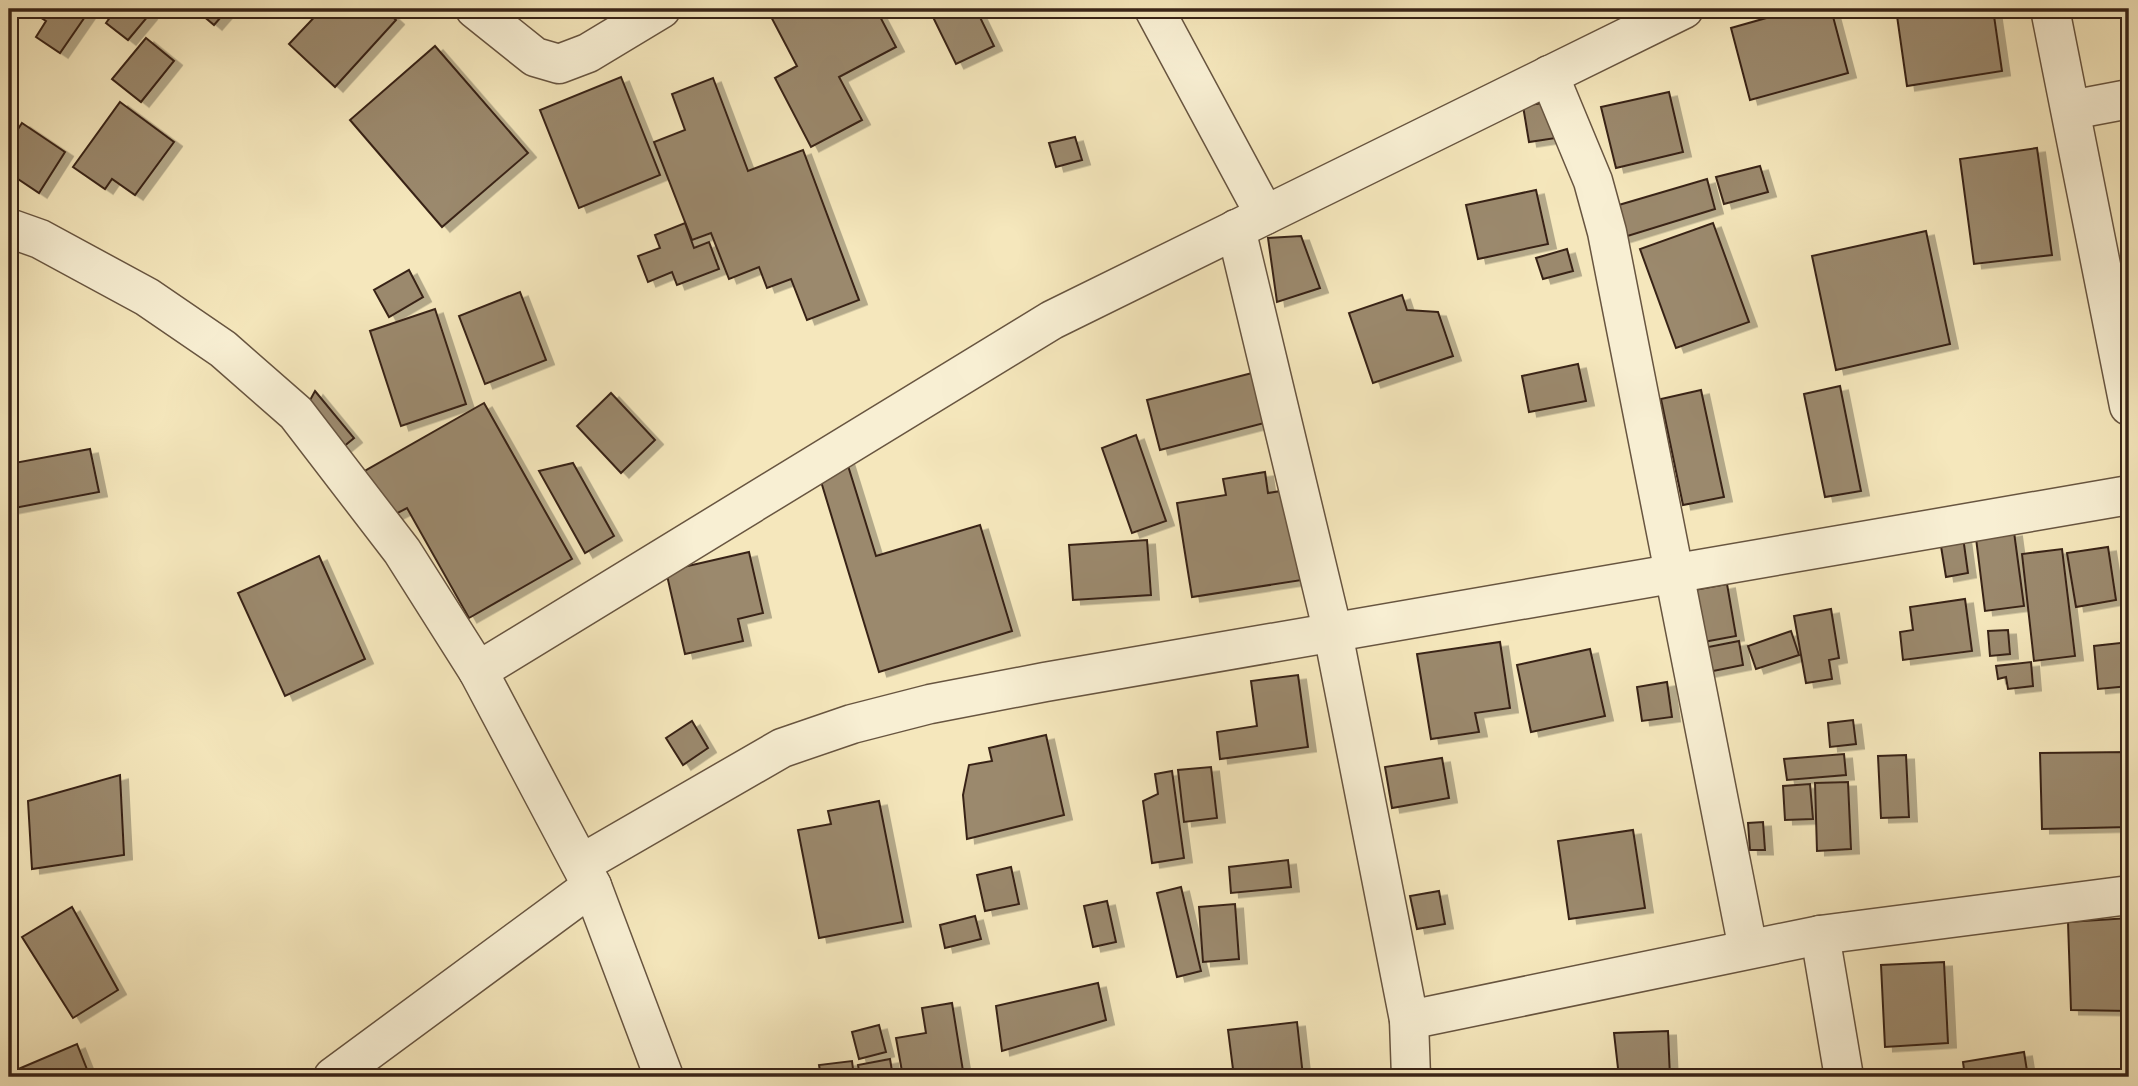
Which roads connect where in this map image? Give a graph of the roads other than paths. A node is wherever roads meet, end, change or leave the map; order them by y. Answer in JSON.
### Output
{"nodes":[{"id":1,"x":475,"y":9,"type":"edge"},
{"id":2,"x":661,"y":9,"type":"edge"},
{"id":3,"x":1154,"y":9,"type":"edge"},
{"id":4,"x":1684,"y":9,"type":"edge"},
{"id":5,"x":2050,"y":9,"type":"edge"},
{"id":6,"x":1549,"y":75,"type":"junction"},
{"id":7,"x":2129,"y":99,"type":"edge"},
{"id":8,"x":2071,"y":110,"type":"junction"},
{"id":9,"x":1251,"y":222,"type":"junction"},
{"id":10,"x":9,"y":228,"type":"edge"},
{"id":11,"x":2129,"y":407,"type":"edge"},
{"id":12,"x":2129,"y":495,"type":"edge"},
{"id":13,"x":1674,"y":574,"type":"junction"},
{"id":14,"x":1333,"y":633,"type":"junction"},
{"id":15,"x":478,"y":671,"type":"junction"},
{"id":16,"x":587,"y":875,"type":"junction"},
{"id":17,"x":2129,"y":895,"type":"edge"},
{"id":18,"x":1820,"y":935,"type":"junction"},
{"id":19,"x":1748,"y":948,"type":"junction"},
{"id":20,"x":1409,"y":1020,"type":"junction"},
{"id":21,"x":333,"y":1077,"type":"edge"},
{"id":22,"x":664,"y":1077,"type":"edge"},
{"id":23,"x":1411,"y":1077,"type":"edge"},
{"id":24,"x":1844,"y":1077,"type":"edge"}],
"edges":[{"from":1,"to":2,"type":"street"},
{"from":3,"to":9,"type":"street"},
{"from":4,"to":6,"type":"street"},
{"from":5,"to":8,"type":"street"},
{"from":6,"to":9,"type":"street"},
{"from":6,"to":13,"type":"street"},
{"from":7,"to":8,"type":"street"},
{"from":8,"to":11,"type":"street"},
{"from":9,"to":14,"type":"street"},
{"from":9,"to":15,"type":"street"},
{"from":10,"to":15,"type":"street"},
{"from":12,"to":13,"type":"street"},
{"from":13,"to":14,"type":"street"},
{"from":13,"to":19,"type":"street"},
{"from":14,"to":16,"type":"street"},
{"from":14,"to":20,"type":"street"},
{"from":15,"to":16,"type":"street"},
{"from":16,"to":21,"type":"street"},
{"from":16,"to":22,"type":"street"},
{"from":17,"to":18,"type":"street"},
{"from":18,"to":19,"type":"street"},
{"from":18,"to":24,"type":"street"},
{"from":19,"to":20,"type":"street"},
{"from":20,"to":23,"type":"street"}]}
